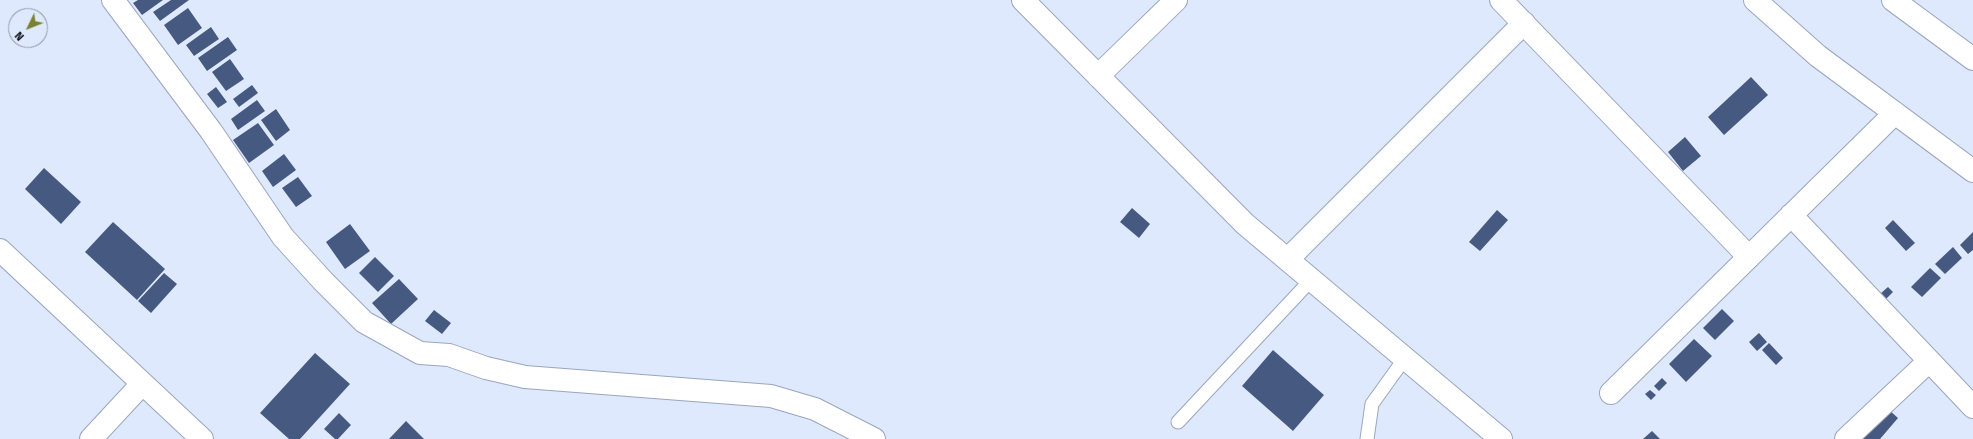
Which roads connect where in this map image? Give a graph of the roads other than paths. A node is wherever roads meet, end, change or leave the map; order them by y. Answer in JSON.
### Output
{"nodes":[{"id":1,"x":113,"y":0,"type":"edge"},
{"id":2,"x":1023,"y":0,"type":"edge"},
{"id":3,"x":1176,"y":0,"type":"edge"},
{"id":4,"x":1501,"y":0,"type":"edge"},
{"id":5,"x":1755,"y":0,"type":"edge"},
{"id":6,"x":1893,"y":0,"type":"edge"},
{"id":7,"x":1524,"y":23,"type":"junction"},
{"id":8,"x":1973,"y":59,"type":"edge"},
{"id":9,"x":1098,"y":76,"type":"junction"},
{"id":10,"x":1895,"y":113,"type":"junction"},
{"id":11,"x":1973,"y":171,"type":"edge"},
{"id":12,"x":1791,"y":215,"type":"junction"},
{"id":13,"x":0,"y":250,"type":"edge"},
{"id":14,"x":1749,"y":257,"type":"junction"},
{"id":15,"x":1288,"y":259,"type":"junction"},
{"id":16,"x":1311,"y":280,"type":"junction"},
{"id":17,"x":1405,"y":358,"type":"junction"},
{"id":18,"x":1929,"y":360,"type":"junction"},
{"id":19,"x":142,"y":384,"type":"junction"},
{"id":20,"x":1610,"y":393,"type":"dead end"},
{"id":21,"x":1973,"y":407,"type":"edge"},
{"id":22,"x":1178,"y":422,"type":"dead end"},
{"id":23,"x":91,"y":439,"type":"edge"},
{"id":24,"x":202,"y":439,"type":"edge"},
{"id":25,"x":874,"y":439,"type":"edge"},
{"id":26,"x":1367,"y":439,"type":"edge"},
{"id":27,"x":1501,"y":439,"type":"edge"},
{"id":28,"x":1846,"y":439,"type":"edge"}],
"edges":[{"from":1,"to":25,"type":"street"},
{"from":2,"to":9,"type":"street"},
{"from":3,"to":9,"type":"street"},
{"from":4,"to":7,"type":"street"},
{"from":5,"to":10,"type":"street"},
{"from":6,"to":8,"type":"street"},
{"from":7,"to":14,"type":"street"},
{"from":7,"to":15,"type":"street"},
{"from":9,"to":15,"type":"street"},
{"from":10,"to":11,"type":"street"},
{"from":10,"to":12,"type":"street"},
{"from":12,"to":14,"type":"street"},
{"from":12,"to":18,"type":"street"},
{"from":13,"to":19,"type":"street"},
{"from":14,"to":20,"type":"street"},
{"from":15,"to":16,"type":"street"},
{"from":16,"to":17,"type":"street"},
{"from":16,"to":22,"type":"lane"},
{"from":17,"to":26,"type":"lane"},
{"from":17,"to":27,"type":"street"},
{"from":18,"to":21,"type":"street"},
{"from":18,"to":28,"type":"street"},
{"from":19,"to":23,"type":"street"},
{"from":19,"to":24,"type":"street"}]}
